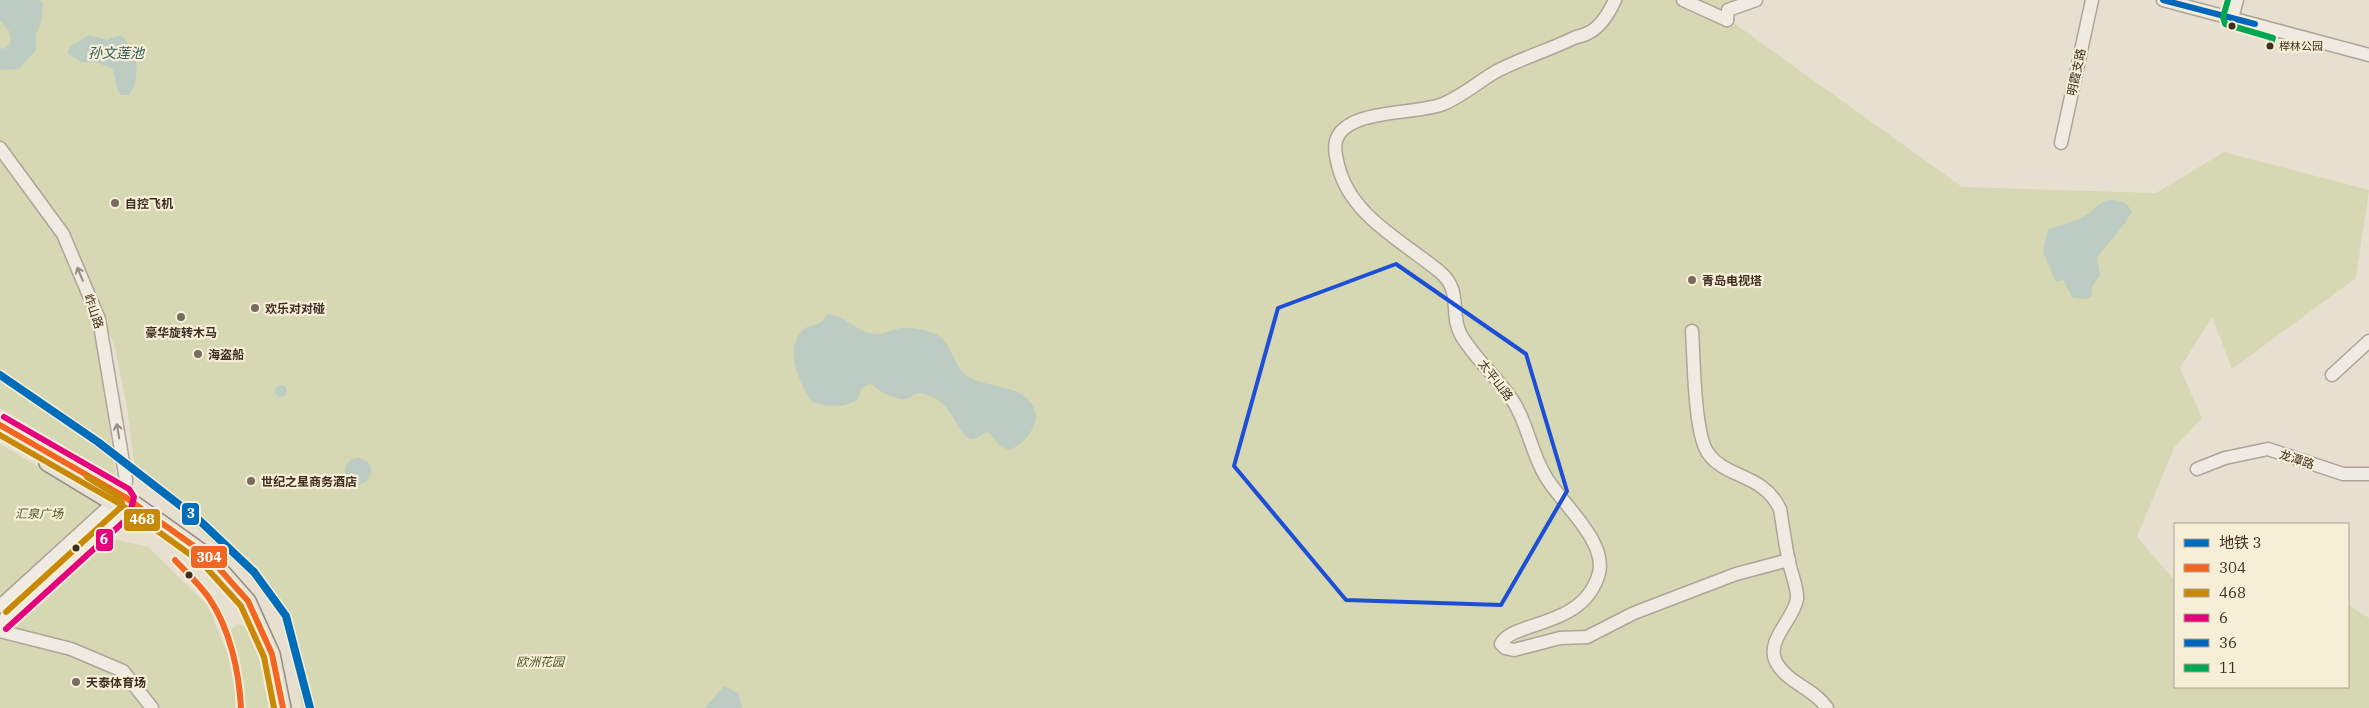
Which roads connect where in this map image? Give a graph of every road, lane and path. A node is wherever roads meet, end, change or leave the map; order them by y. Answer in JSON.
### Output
{"nodes":[{"id":1,"x":1615,"y":0,"type":"edge"},
{"id":2,"x":1683,"y":0,"type":"edge"},
{"id":3,"x":1756,"y":0,"type":"edge"},
{"id":4,"x":2092,"y":0,"type":"edge"},
{"id":5,"x":2163,"y":0,"type":"edge"},
{"id":6,"x":2237,"y":0,"type":"edge"},
{"id":7,"x":2232,"y":18,"type":"junction"},
{"id":8,"x":2369,"y":55,"type":"edge"},
{"id":9,"x":2061,"y":143,"type":"dead end"},
{"id":10,"x":0,"y":148,"type":"edge"},
{"id":11,"x":1692,"y":331,"type":"dead end"},
{"id":12,"x":2369,"y":341,"type":"edge"},
{"id":13,"x":2332,"y":375,"type":"dead end"},
{"id":14,"x":0,"y":425,"type":"edge"},
{"id":15,"x":0,"y":436,"type":"edge"},
{"id":16,"x":2197,"y":469,"type":"dead end"},
{"id":17,"x":2369,"y":474,"type":"edge"},
{"id":18,"x":121,"y":504,"type":"junction"},
{"id":19,"x":1789,"y":560,"type":"junction"},
{"id":20,"x":0,"y":606,"type":"edge"},
{"id":21,"x":0,"y":623,"type":"edge"},
{"id":22,"x":0,"y":631,"type":"edge"},
{"id":23,"x":152,"y":708,"type":"edge"},
{"id":24,"x":283,"y":708,"type":"edge"},
{"id":25,"x":1827,"y":708,"type":"edge"}],
"edges":[{"from":1,"to":19,"type":"street","name":"太平山路"},
{"from":2,"to":3,"type":"street"},
{"from":4,"to":9,"type":"street","name":"明霞支路"},
{"from":5,"to":7,"type":"street"},
{"from":6,"to":7,"type":"street"},
{"from":7,"to":8,"type":"street"},
{"from":18,"to":10,"type":"street","name":"岞山路","one_way":true},
{"from":11,"to":19,"type":"street"},
{"from":12,"to":13,"type":"street"},
{"from":14,"to":18,"type":"main road"},
{"from":15,"to":18,"type":"main road"},
{"from":16,"to":17,"type":"street","name":"龙潭路"},
{"from":18,"to":20,"type":"street"},
{"from":18,"to":21,"type":"street"},
{"from":18,"to":24,"type":"main road"},
{"from":19,"to":25,"type":"street"},
{"from":22,"to":23,"type":"street"}]}
